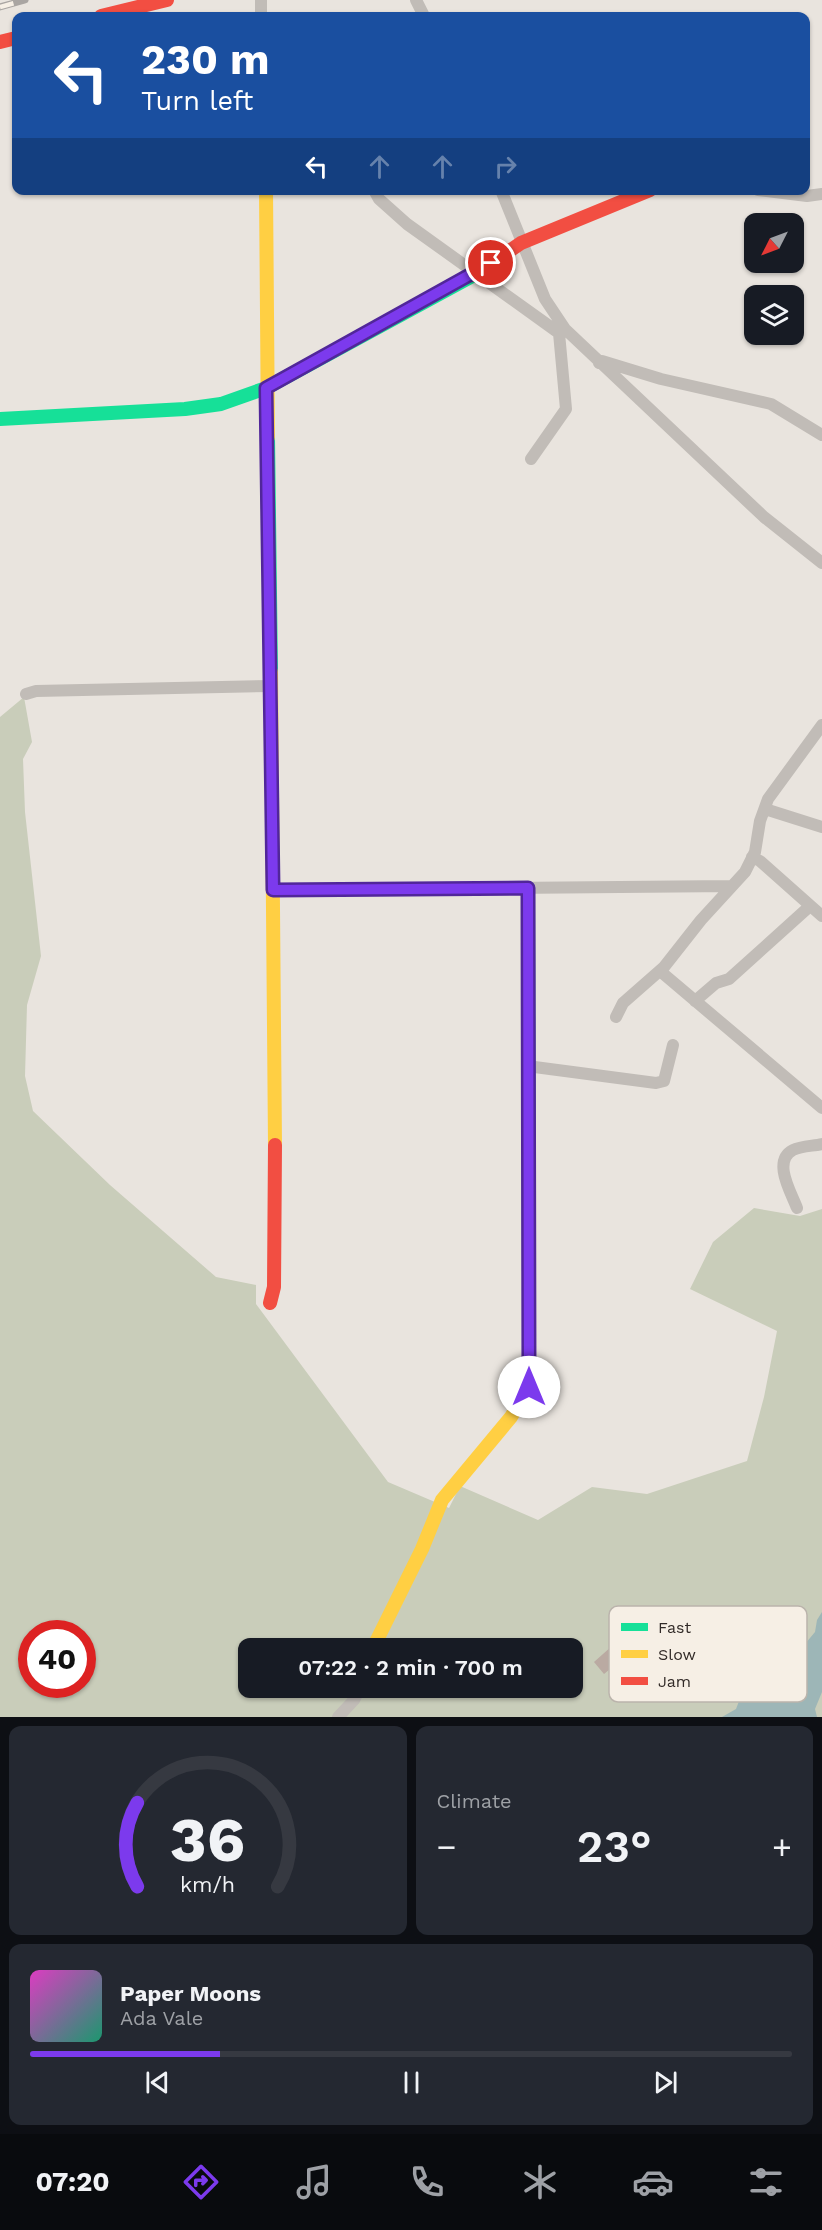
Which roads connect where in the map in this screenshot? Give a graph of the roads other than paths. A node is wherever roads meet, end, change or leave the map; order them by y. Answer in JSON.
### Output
{"nodes":[{"id":1,"x":167,"y":0,"type":"edge"},
{"id":2,"x":118,"y":12,"type":"edge"},
{"id":3,"x":822,"y":194,"type":"edge"},
{"id":4,"x":266,"y":195,"type":"edge"},
{"id":5,"x":377,"y":195,"type":"edge"},
{"id":6,"x":503,"y":195,"type":"edge"},
{"id":7,"x":638,"y":195,"type":"edge"},
{"id":8,"x":799,"y":195,"type":"edge"},
{"id":9,"x":521,"y":243,"type":"junction"},
{"id":10,"x":476,"y":274,"type":"junction"},
{"id":11,"x":562,"y":331,"type":"junction"},
{"id":12,"x":599,"y":363,"type":"junction"},
{"id":13,"x":266,"y":388,"type":"junction"},
{"id":14,"x":0,"y":419,"type":"edge"},
{"id":15,"x":822,"y":435,"type":"edge"},
{"id":16,"x":531,"y":459,"type":"dead end"},
{"id":17,"x":822,"y":563,"type":"edge"},
{"id":18,"x":271,"y":686,"type":"junction"},
{"id":19,"x":26,"y":694,"type":"dead end"},
{"id":20,"x":822,"y":725,"type":"edge"},
{"id":21,"x":765,"y":809,"type":"junction"},
{"id":22,"x":822,"y":827,"type":"edge"},
{"id":23,"x":752,"y":858,"type":"junction"},
{"id":24,"x":732,"y":885,"type":"junction"},
{"id":25,"x":519,"y":888,"type":"junction"},
{"id":26,"x":273,"y":890,"type":"junction"},
{"id":27,"x":810,"y":906,"type":"junction"},
{"id":28,"x":822,"y":916,"type":"edge"},
{"id":29,"x":660,"y":971,"type":"junction"},
{"id":30,"x":695,"y":1001,"type":"junction"},
{"id":31,"x":616,"y":1017,"type":"dead end"},
{"id":32,"x":673,"y":1045,"type":"dead end"},
{"id":33,"x":527,"y":1066,"type":"junction"},
{"id":34,"x":822,"y":1108,"type":"edge"},
{"id":35,"x":822,"y":1144,"type":"edge"},
{"id":36,"x":797,"y":1208,"type":"dead end"},
{"id":37,"x":270,"y":1303,"type":"dead end"},
{"id":38,"x":378,"y":1638,"type":"edge"},
{"id":39,"x":355,"y":1698,"type":"edge"},
{"id":40,"x":339,"y":1717,"type":"edge"}],
"edges":[{"from":1,"to":2,"type":"street"},
{"from":3,"to":8,"type":"street"},
{"from":4,"to":13,"type":"street"},
{"from":5,"to":10,"type":"street"},
{"from":6,"to":9,"type":"street"},
{"from":7,"to":9,"type":"street"},
{"from":9,"to":10,"type":"street"},
{"from":9,"to":11,"type":"street"},
{"from":10,"to":11,"type":"street"},
{"from":10,"to":13,"type":"street"},
{"from":11,"to":12,"type":"street"},
{"from":11,"to":16,"type":"street"},
{"from":12,"to":15,"type":"street"},
{"from":12,"to":17,"type":"street"},
{"from":13,"to":14,"type":"street"},
{"from":13,"to":18,"type":"street"},
{"from":18,"to":19,"type":"street"},
{"from":18,"to":26,"type":"street"},
{"from":20,"to":21,"type":"street"},
{"from":21,"to":22,"type":"street"},
{"from":21,"to":23,"type":"street"},
{"from":23,"to":24,"type":"street"},
{"from":23,"to":27,"type":"street"},
{"from":24,"to":25,"type":"street"},
{"from":24,"to":29,"type":"street"},
{"from":25,"to":26,"type":"street"},
{"from":25,"to":33,"type":"street"},
{"from":26,"to":37,"type":"street"},
{"from":27,"to":28,"type":"street"},
{"from":27,"to":30,"type":"street"},
{"from":29,"to":30,"type":"street"},
{"from":29,"to":31,"type":"street"},
{"from":30,"to":34,"type":"street"},
{"from":32,"to":33,"type":"street"},
{"from":33,"to":38,"type":"street"},
{"from":35,"to":36,"type":"street"},
{"from":39,"to":40,"type":"street"}]}
